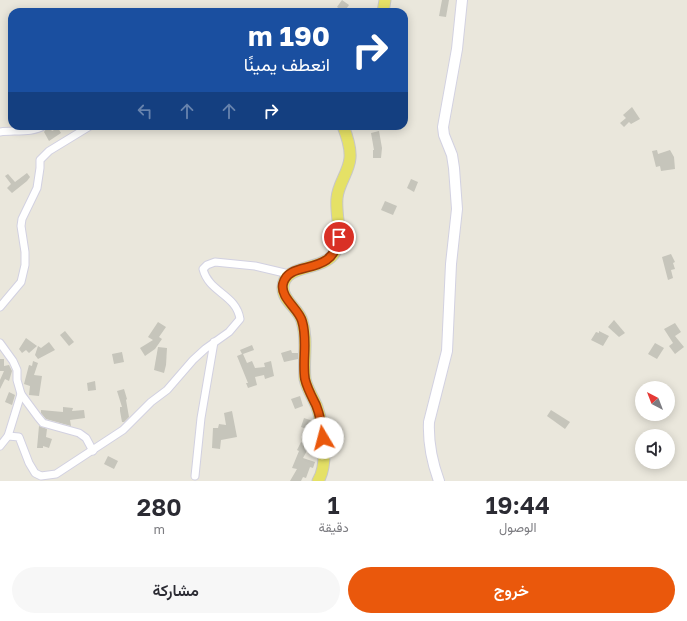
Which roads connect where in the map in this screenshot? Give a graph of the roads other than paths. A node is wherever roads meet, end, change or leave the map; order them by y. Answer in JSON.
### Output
{"nodes":[{"id":1,"x":462,"y":0,"type":"edge"},
{"id":2,"x":16,"y":130,"type":"edge"},
{"id":3,"x":16,"y":130,"type":"edge"},
{"id":4,"x":34,"y":130,"type":"edge"},
{"id":5,"x":83,"y":130,"type":"edge"},
{"id":6,"x":344,"y":130,"type":"edge"},
{"id":7,"x":0,"y":132,"type":"edge"},
{"id":8,"x":289,"y":274,"type":"junction"},
{"id":9,"x":0,"y":307,"type":"edge"},
{"id":10,"x":214,"y":342,"type":"junction"},
{"id":11,"x":0,"y":343,"type":"edge"},
{"id":12,"x":21,"y":394,"type":"junction"},
{"id":13,"x":8,"y":436,"type":"junction"},
{"id":14,"x":0,"y":446,"type":"edge"},
{"id":15,"x":93,"y":450,"type":"junction"},
{"id":16,"x":195,"y":476,"type":"dead end"},
{"id":17,"x":318,"y":481,"type":"edge"},
{"id":18,"x":439,"y":481,"type":"edge"}],
"edges":[{"from":1,"to":18,"type":"main road"},
{"from":2,"to":4,"type":"street"},
{"from":3,"to":7,"type":"street"},
{"from":5,"to":9,"type":"street"},
{"from":6,"to":8,"type":"main road"},
{"from":8,"to":10,"type":"street"},
{"from":8,"to":17,"type":"main road"},
{"from":10,"to":15,"type":"street"},
{"from":10,"to":16,"type":"street"},
{"from":11,"to":12,"type":"street"},
{"from":12,"to":13,"type":"street"},
{"from":12,"to":15,"type":"street"},
{"from":13,"to":14,"type":"street"},
{"from":13,"to":15,"type":"street"}]}
